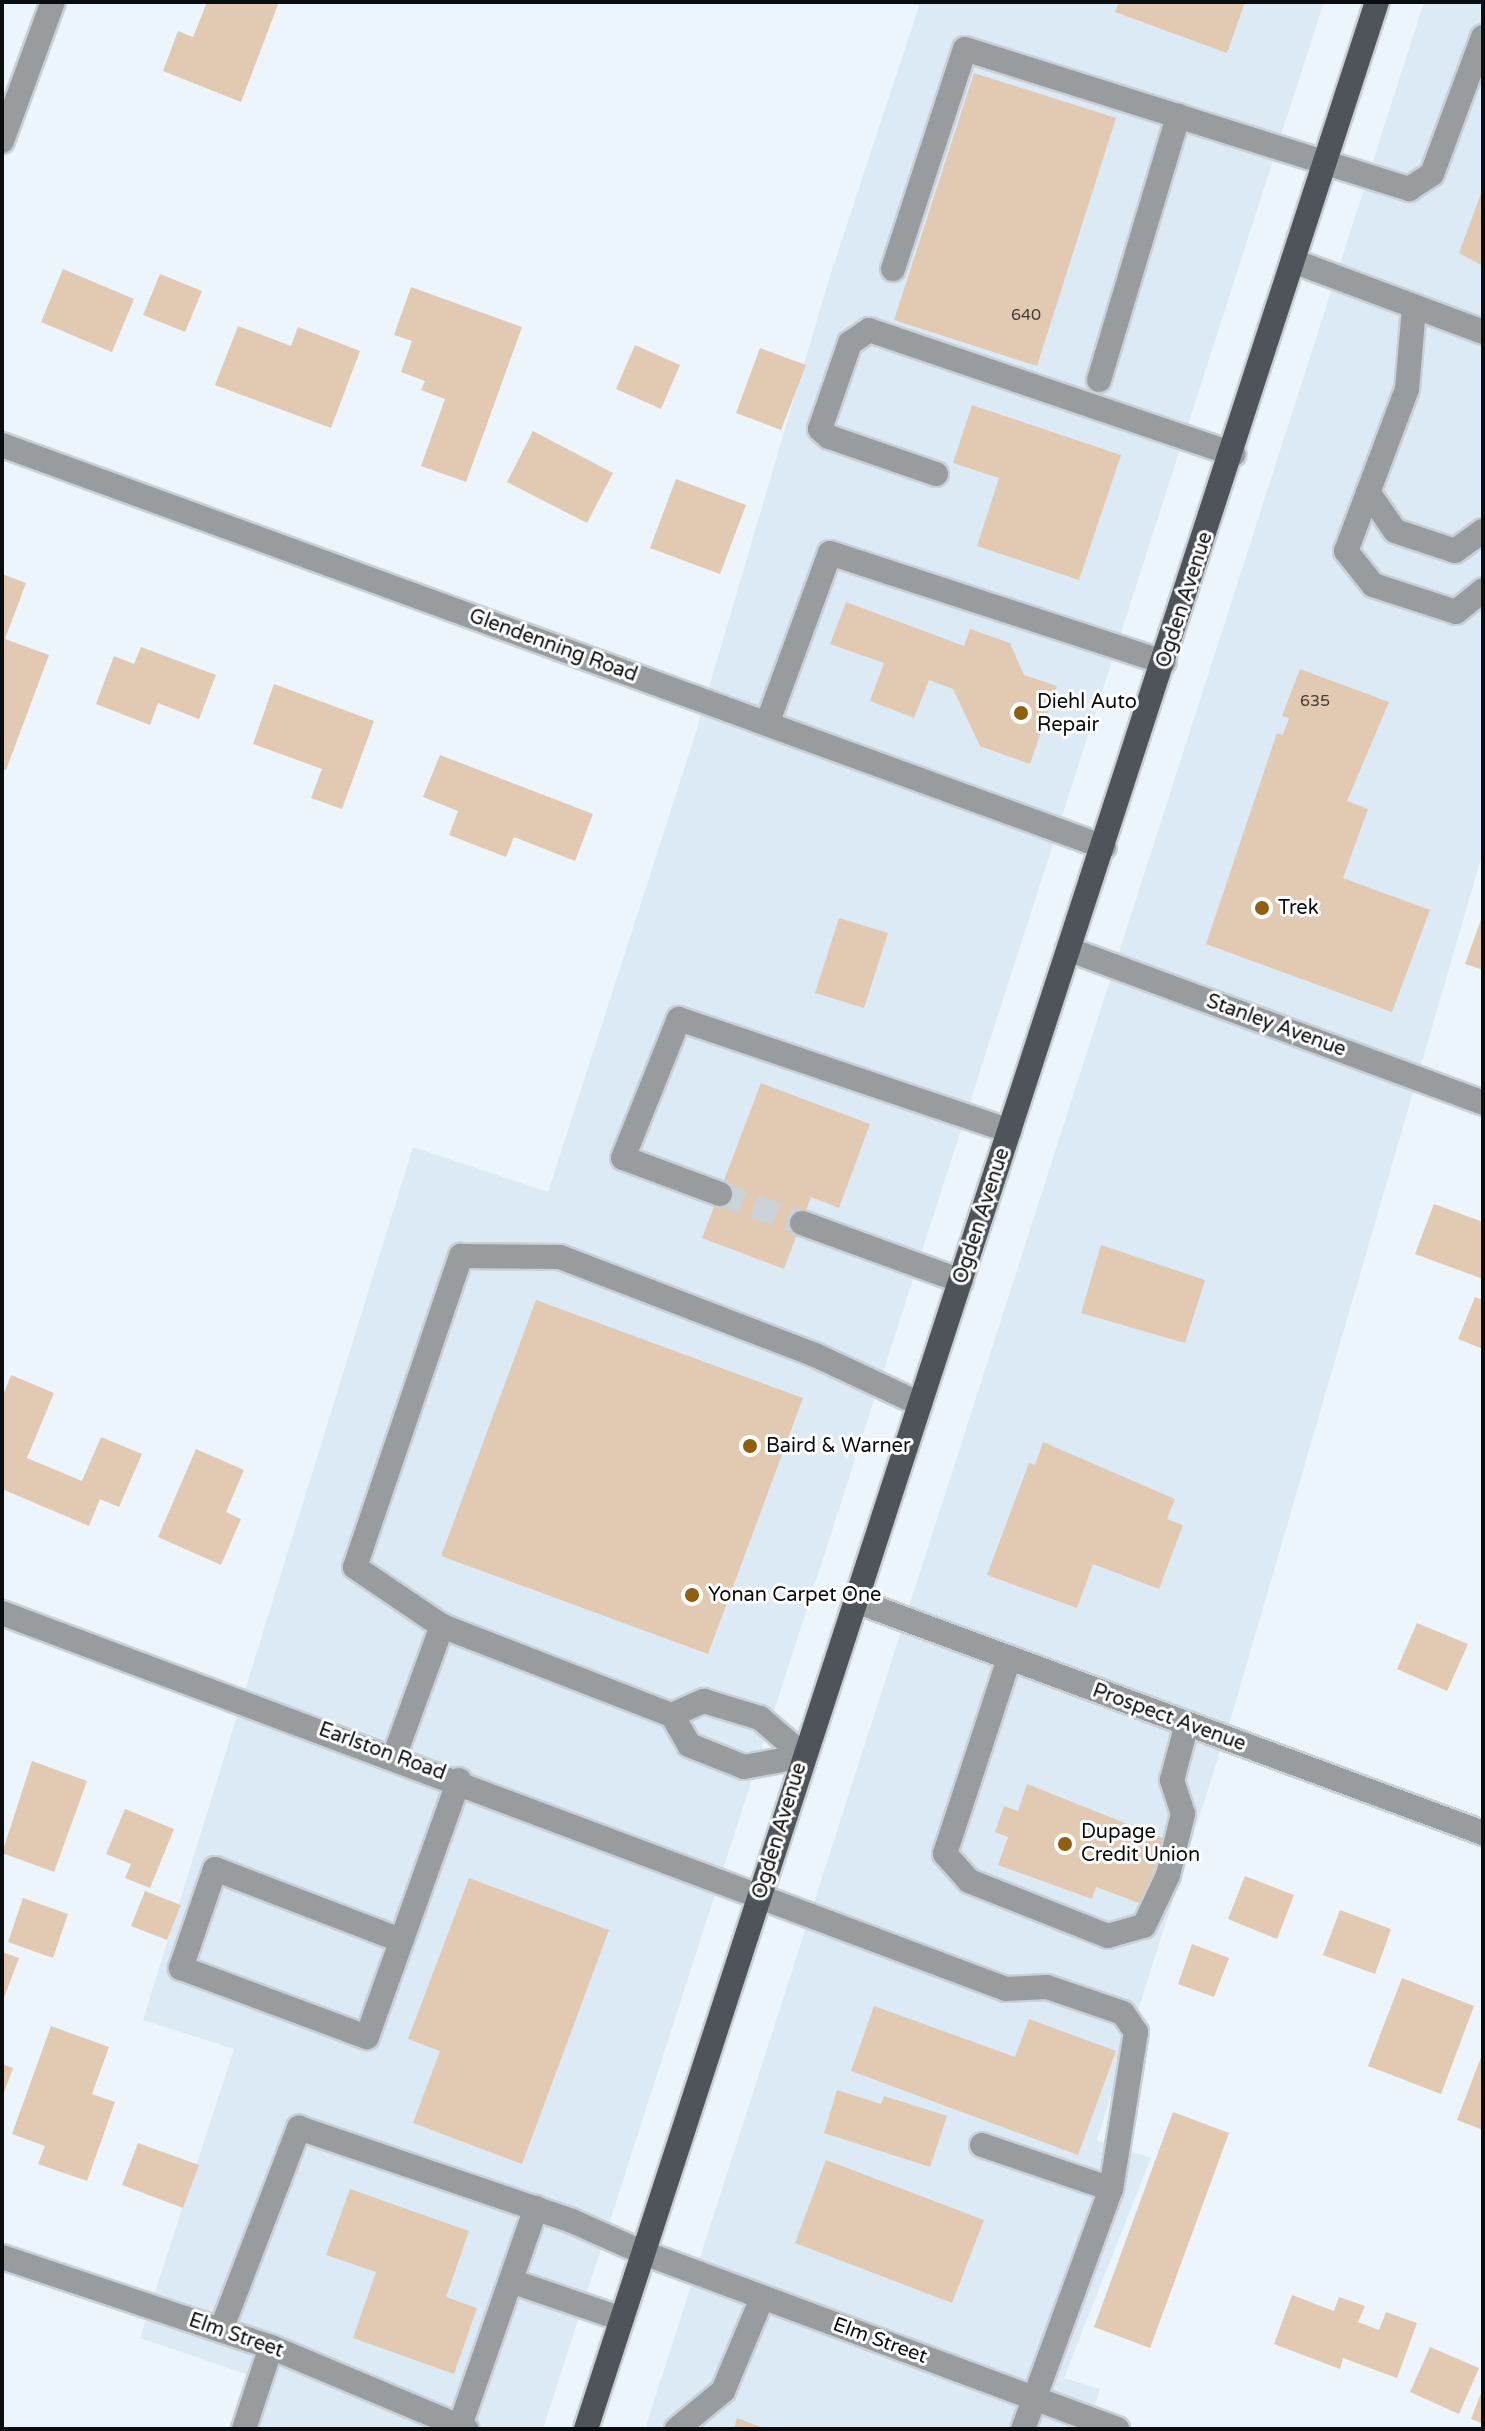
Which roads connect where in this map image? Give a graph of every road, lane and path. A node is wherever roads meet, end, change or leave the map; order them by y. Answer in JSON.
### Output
{"nodes":[{"id":1,"x":53,"y":2,"type":"edge"},
{"id":2,"x":1377,"y":2,"type":"edge"},
{"id":3,"x":1483,"y":37,"type":"edge"},
{"id":4,"x":1178,"y":116,"type":"junction"},
{"id":5,"x":2,"y":141,"type":"edge"},
{"id":6,"x":1324,"y":162,"type":"junction"},
{"id":7,"x":1293,"y":261,"type":"junction"},
{"id":8,"x":893,"y":269,"type":"dead end"},
{"id":9,"x":1414,"y":308,"type":"junction"},
{"id":10,"x":1483,"y":332,"type":"edge"},
{"id":11,"x":1099,"y":380,"type":"dead end"},
{"id":12,"x":2,"y":445,"type":"edge"},
{"id":13,"x":1233,"y":454,"type":"junction"},
{"id":14,"x":936,"y":474,"type":"dead end"},
{"id":15,"x":1368,"y":492,"type":"junction"},
{"id":16,"x":1483,"y":531,"type":"edge"},
{"id":17,"x":1483,"y":590,"type":"edge"},
{"id":18,"x":1164,"y":662,"type":"junction"},
{"id":19,"x":767,"y":724,"type":"junction"},
{"id":20,"x":1104,"y":847,"type":"junction"},
{"id":21,"x":1070,"y":950,"type":"junction"},
{"id":22,"x":1483,"y":1103,"type":"edge"},
{"id":23,"x":1010,"y":1131,"type":"junction"},
{"id":24,"x":720,"y":1194,"type":"tunnel mouth"},
{"id":25,"x":802,"y":1223,"type":"tunnel mouth"},
{"id":26,"x":961,"y":1281,"type":"junction"},
{"id":27,"x":920,"y":1404,"type":"junction"},
{"id":28,"x":856,"y":1601,"type":"junction"},
{"id":29,"x":2,"y":1613,"type":"edge"},
{"id":30,"x":442,"y":1626,"type":"junction"},
{"id":31,"x":1009,"y":1659,"type":"junction"},
{"id":32,"x":672,"y":1715,"type":"junction"},
{"id":33,"x":1187,"y":1724,"type":"junction"},
{"id":34,"x":804,"y":1756,"type":"junction"},
{"id":35,"x":394,"y":1757,"type":"junction"},
{"id":36,"x":459,"y":1780,"type":"junction"},
{"id":37,"x":1483,"y":1833,"type":"edge"},
{"id":38,"x":760,"y":1896,"type":"junction"},
{"id":39,"x":400,"y":1940,"type":"junction"},
{"id":40,"x":982,"y":2145,"type":"dead end"},
{"id":41,"x":1111,"y":2189,"type":"junction"},
{"id":42,"x":536,"y":2208,"type":"junction"},
{"id":43,"x":644,"y":2253,"type":"junction"},
{"id":44,"x":2,"y":2257,"type":"edge"},
{"id":45,"x":511,"y":2281,"type":"junction"},
{"id":46,"x":762,"y":2298,"type":"junction"},
{"id":47,"x":622,"y":2319,"type":"junction"},
{"id":48,"x":221,"y":2330,"type":"junction"},
{"id":49,"x":271,"y":2347,"type":"junction"},
{"id":50,"x":1035,"y":2399,"type":"junction"},
{"id":51,"x":463,"y":2428,"type":"edge"},
{"id":52,"x":244,"y":2429,"type":"edge"},
{"id":53,"x":586,"y":2429,"type":"edge"},
{"id":54,"x":677,"y":2429,"type":"edge"},
{"id":55,"x":1023,"y":2429,"type":"edge"},
{"id":56,"x":1117,"y":2429,"type":"edge"}],
"edges":[{"from":1,"to":5,"type":"street"},
{"from":2,"to":6,"type":"main road","name":"Ogden Avenue"},
{"from":3,"to":6,"type":"street"},
{"from":4,"to":6,"type":"street"},
{"from":4,"to":8,"type":"street"},
{"from":4,"to":11,"type":"street"},
{"from":6,"to":7,"type":"main road","name":"Ogden Avenue"},
{"from":7,"to":9,"type":"street"},
{"from":7,"to":13,"type":"main road","name":"Ogden Avenue"},
{"from":9,"to":10,"type":"street"},
{"from":9,"to":15,"type":"street"},
{"from":12,"to":19,"type":"street","name":"Glendenning Road"},
{"from":13,"to":14,"type":"street"},
{"from":13,"to":18,"type":"main road","name":"Ogden Avenue"},
{"from":15,"to":16,"type":"street"},
{"from":15,"to":17,"type":"street"},
{"from":18,"to":19,"type":"street"},
{"from":18,"to":20,"type":"main road","name":"Ogden Avenue"},
{"from":19,"to":20,"type":"street","name":"Glendenning Road"},
{"from":20,"to":21,"type":"main road","name":"Ogden Avenue"},
{"from":21,"to":22,"type":"street","name":"Stanley Avenue"},
{"from":21,"to":23,"type":"main road","name":"Ogden Avenue"},
{"from":23,"to":24,"type":"street"},
{"from":23,"to":26,"type":"main road","name":"Ogden Avenue"},
{"from":25,"to":26,"type":"street"},
{"from":26,"to":27,"type":"main road","name":"Ogden Avenue"},
{"from":27,"to":28,"type":"main road","name":"Ogden Avenue"},
{"from":27,"to":30,"type":"street"},
{"from":28,"to":31,"type":"street","name":"Prospect Avenue"},
{"from":28,"to":34,"type":"main road","name":"Ogden Avenue"},
{"from":29,"to":35,"type":"street","name":"Earlston Road"},
{"from":30,"to":32,"type":"street"},
{"from":30,"to":35,"type":"street"},
{"from":31,"to":33,"type":"street","name":"Prospect Avenue"},
{"from":31,"to":33,"type":"street"},
{"from":32,"to":34,"type":"street"},
{"from":32,"to":34,"type":"street"},
{"from":33,"to":37,"type":"street","name":"Prospect Avenue"},
{"from":34,"to":38,"type":"main road","name":"Ogden Avenue"},
{"from":35,"to":36,"type":"street","name":"Earlston Road"},
{"from":36,"to":38,"type":"street","name":"Earlston Road"},
{"from":36,"to":39,"type":"street"},
{"from":38,"to":41,"type":"street","name":"Earlston Road"},
{"from":38,"to":43,"type":"main road","name":"Ogden Avenue"},
{"from":39,"to":39,"type":"street"},
{"from":40,"to":41,"type":"street"},
{"from":41,"to":50,"type":"street","name":"Earlston Road"},
{"from":42,"to":43,"type":"street","name":"Elm Street"},
{"from":42,"to":45,"type":"street"},
{"from":42,"to":48,"type":"street","name":"Elm Street"},
{"from":43,"to":46,"type":"street","name":"Elm Street"},
{"from":43,"to":47,"type":"main road","name":"Ogden Avenue"},
{"from":44,"to":48,"type":"street","name":"Elm Street"},
{"from":45,"to":47,"type":"street"},
{"from":45,"to":51,"type":"street"},
{"from":46,"to":50,"type":"street","name":"Elm Street"},
{"from":46,"to":54,"type":"street"},
{"from":47,"to":53,"type":"main road","name":"Ogden Avenue"},
{"from":48,"to":49,"type":"street","name":"Elm Street"},
{"from":49,"to":51,"type":"street","name":"Elm Street"},
{"from":49,"to":52,"type":"street"},
{"from":50,"to":55,"type":"street","name":"Earlston Road"},
{"from":50,"to":56,"type":"street","name":"Elm Street"}]}
